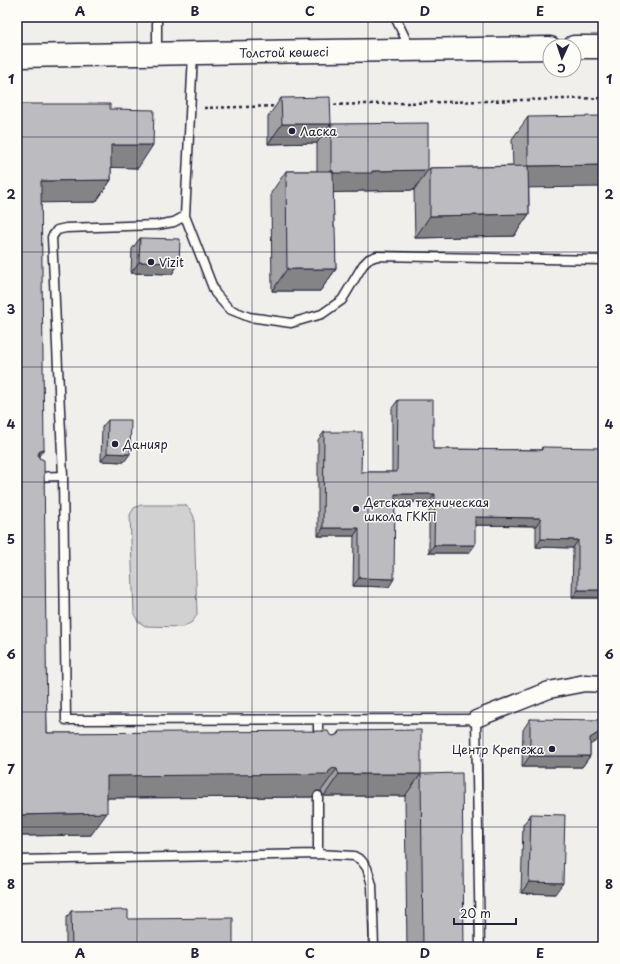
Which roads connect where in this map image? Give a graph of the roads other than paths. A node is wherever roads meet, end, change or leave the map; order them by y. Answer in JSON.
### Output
{"nodes":[{"id":1,"x":157,"y":17,"type":"edge"},
{"id":2,"x":395,"y":17,"type":"edge"},
{"id":3,"x":582,"y":47,"type":"edge"},
{"id":4,"x":603,"y":47,"type":"edge"},
{"id":5,"x":542,"y":48,"type":"edge"},
{"id":6,"x":410,"y":49,"type":"junction"},
{"id":7,"x":157,"y":54,"type":"junction"},
{"id":8,"x":193,"y":54,"type":"junction"},
{"id":9,"x":17,"y":56,"type":"edge"},
{"id":10,"x":185,"y":216,"type":"junction"},
{"id":11,"x":603,"y":260,"type":"edge"},
{"id":12,"x":63,"y":476,"type":"junction"},
{"id":13,"x":28,"y":477,"type":"edge"},
{"id":14,"x":603,"y":684,"type":"edge"},
{"id":15,"x":318,"y":719,"type":"junction"},
{"id":16,"x":476,"y":719,"type":"junction"},
{"id":17,"x":318,"y":746,"type":"edge"},
{"id":18,"x":318,"y":796,"type":"edge"},
{"id":19,"x":318,"y":854,"type":"junction"},
{"id":20,"x":17,"y":860,"type":"edge"},
{"id":21,"x":374,"y":947,"type":"edge"},
{"id":22,"x":480,"y":947,"type":"edge"}],
"edges":[{"from":1,"to":7,"type":"lane"},
{"from":2,"to":6,"type":"lane"},
{"from":3,"to":4,"type":"main road"},
{"from":5,"to":6,"type":"main road","name":"Толстой көшесі"},
{"from":6,"to":8,"type":"main road","name":"Толстой көшесі"},
{"from":7,"to":8,"type":"main road","name":"Толстой көшесі"},
{"from":7,"to":9,"type":"main road","name":"Толстой көшесі"},
{"from":8,"to":10,"type":"lane"},
{"from":10,"to":11,"type":"lane"},
{"from":10,"to":12,"type":"lane"},
{"from":12,"to":13,"type":"lane"},
{"from":12,"to":15,"type":"lane"},
{"from":14,"to":16,"type":"street"},
{"from":15,"to":16,"type":"lane"},
{"from":15,"to":17,"type":"lane"},
{"from":16,"to":22,"type":"lane"},
{"from":18,"to":19,"type":"lane"},
{"from":19,"to":20,"type":"lane"},
{"from":19,"to":21,"type":"lane"}]}
